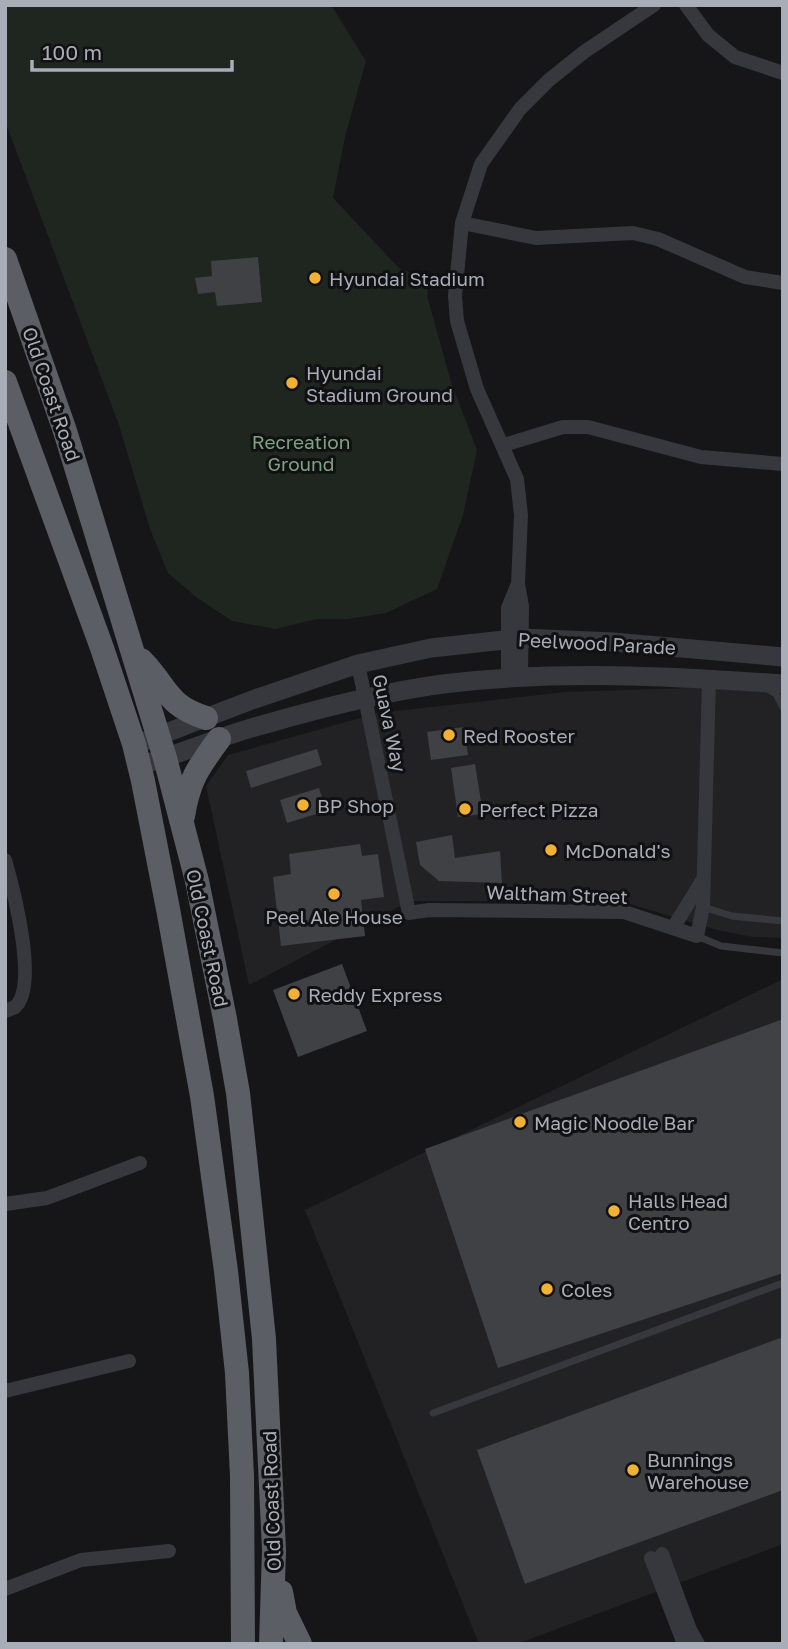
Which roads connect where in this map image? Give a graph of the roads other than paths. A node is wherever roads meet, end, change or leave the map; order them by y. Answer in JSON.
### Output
{"nodes":[{"id":1,"x":654,"y":5,"type":"edge"},
{"id":2,"x":686,"y":5,"type":"edge"},
{"id":3,"x":783,"y":73,"type":"edge"},
{"id":4,"x":462,"y":223,"type":"junction"},
{"id":5,"x":5,"y":259,"type":"edge"},
{"id":6,"x":783,"y":283,"type":"edge"},
{"id":7,"x":5,"y":382,"type":"edge"},
{"id":8,"x":504,"y":445,"type":"junction"},
{"id":9,"x":783,"y":464,"type":"edge"},
{"id":10,"x":514,"y":638,"type":"junction"},
{"id":11,"x":134,"y":652,"type":"junction"},
{"id":12,"x":748,"y":653,"type":"junction"},
{"id":13,"x":783,"y":657,"type":"edge"},
{"id":14,"x":358,"y":664,"type":"junction"},
{"id":15,"x":783,"y":670,"type":"edge"},
{"id":16,"x":514,"y":678,"type":"junction"},
{"id":17,"x":709,"y":679,"type":"junction"},
{"id":18,"x":759,"y":682,"type":"junction"},
{"id":19,"x":783,"y":684,"type":"edge"},
{"id":20,"x":365,"y":699,"type":"junction"},
{"id":21,"x":783,"y":707,"type":"edge"},
{"id":22,"x":206,"y":718,"type":"junction"},
{"id":23,"x":219,"y":739,"type":"junction"},
{"id":24,"x":162,"y":747,"type":"junction"},
{"id":25,"x":136,"y":755,"type":"junction"},
{"id":26,"x":182,"y":823,"type":"junction"},
{"id":27,"x":5,"y":860,"type":"edge"},
{"id":28,"x":703,"y":880,"type":"junction"},
{"id":29,"x":703,"y":908,"type":"junction"},
{"id":30,"x":409,"y":913,"type":"joint"},
{"id":31,"x":783,"y":921,"type":"edge"},
{"id":32,"x":673,"y":928,"type":"junction"},
{"id":33,"x":697,"y":936,"type":"junction"},
{"id":34,"x":783,"y":953,"type":"edge"},
{"id":35,"x":5,"y":1012,"type":"edge"},
{"id":36,"x":140,"y":1163,"type":"dead end"},
{"id":37,"x":5,"y":1205,"type":"edge"},
{"id":38,"x":783,"y":1283,"type":"edge"},
{"id":39,"x":129,"y":1362,"type":"dead end"},
{"id":40,"x":5,"y":1391,"type":"edge"},
{"id":41,"x":433,"y":1413,"type":"dead end"},
{"id":42,"x":274,"y":1550,"type":"junction"},
{"id":43,"x":169,"y":1551,"type":"dead end"},
{"id":44,"x":5,"y":1589,"type":"edge"},
{"id":45,"x":243,"y":1644,"type":"edge"},
{"id":46,"x":271,"y":1644,"type":"edge"},
{"id":47,"x":300,"y":1644,"type":"edge"},
{"id":48,"x":684,"y":1644,"type":"edge"},
{"id":49,"x":698,"y":1644,"type":"edge"}],
"edges":[{"from":1,"to":4,"type":"street"},
{"from":2,"to":3,"type":"street"},
{"from":4,"to":6,"type":"street"},
{"from":4,"to":8,"type":"street"},
{"from":5,"to":11,"type":"highway","name":"Old Coast Road"},
{"from":7,"to":25,"type":"highway","name":"Old Coast Road"},
{"from":8,"to":9,"type":"street"},
{"from":8,"to":10,"type":"street"},
{"from":10,"to":12,"type":"street","name":"Peelwood Parade"},
{"from":10,"to":14,"type":"street","name":"Peelwood Parade"},
{"from":10,"to":16,"type":"street"},
{"from":11,"to":22,"type":"highway"},
{"from":11,"to":24,"type":"highway","name":"Old Coast Road"},
{"from":12,"to":13,"type":"street","name":"Peelwood Parade"},
{"from":12,"to":15,"type":"street"},
{"from":14,"to":20,"type":"street","name":"Guava Way"},
{"from":14,"to":22,"type":"street","name":"Peelwood Parade"},
{"from":16,"to":17,"type":"street","name":"Peelwood Parade"},
{"from":16,"to":20,"type":"street","name":"Peelwood Parade"},
{"from":17,"to":18,"type":"street","name":"Peelwood Parade"},
{"from":17,"to":28,"type":"street"},
{"from":18,"to":19,"type":"street","name":"Peelwood Parade"},
{"from":18,"to":21,"type":"lane"},
{"from":20,"to":23,"type":"street","name":"Peelwood Parade"},
{"from":20,"to":30,"type":"street","name":"Guava Way"},
{"from":22,"to":24,"type":"street","name":"Peelwood Parade"},
{"from":23,"to":24,"type":"street","name":"Peelwood Parade"},
{"from":23,"to":26,"type":"highway"},
{"from":24,"to":25,"type":"street","name":"Peelwood Parade"},
{"from":24,"to":26,"type":"highway","name":"Old Coast Road"},
{"from":25,"to":45,"type":"highway","name":"Old Coast Road"},
{"from":26,"to":42,"type":"highway","name":"Old Coast Road"},
{"from":27,"to":35,"type":"street"},
{"from":28,"to":29,"type":"street"},
{"from":28,"to":32,"type":"street"},
{"from":29,"to":31,"type":"lane"},
{"from":29,"to":33,"type":"street"},
{"from":30,"to":32,"type":"street","name":"Waltham Street"},
{"from":32,"to":33,"type":"street","name":"Waltham Street"},
{"from":33,"to":34,"type":"lane","name":"Waltham Street"},
{"from":36,"to":37,"type":"street"},
{"from":38,"to":41,"type":"lane"},
{"from":39,"to":40,"type":"street"},
{"from":42,"to":46,"type":"highway","name":"Old Coast Road"},
{"from":42,"to":47,"type":"highway"},
{"from":43,"to":44,"type":"street"},
{"from":48,"to":49,"type":"street"}]}
